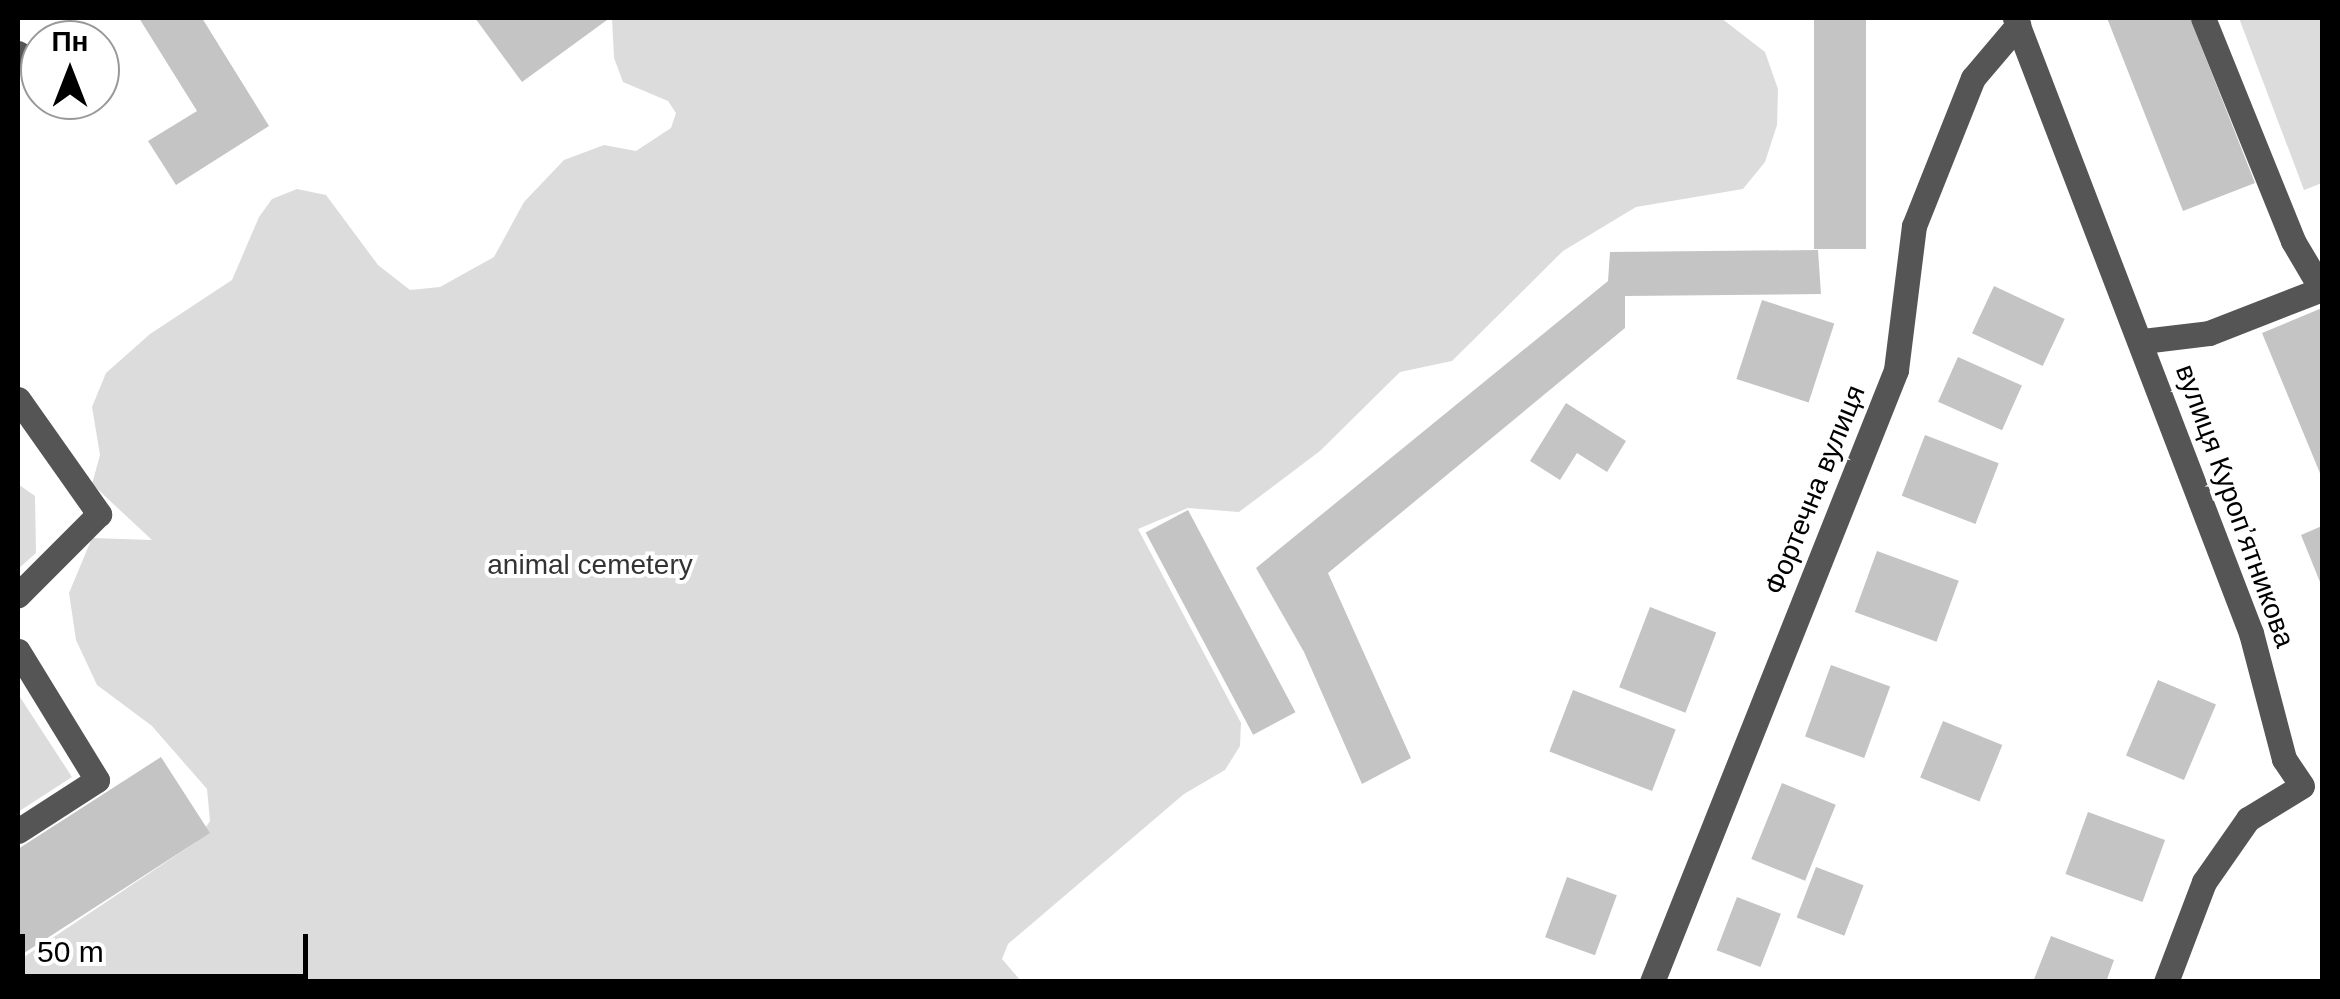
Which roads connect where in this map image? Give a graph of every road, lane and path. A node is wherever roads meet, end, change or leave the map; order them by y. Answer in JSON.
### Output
{"nodes":[{"id":1,"x":2203,"y":18,"type":"edge"},
{"id":2,"x":2017,"y":21,"type":"edge"},
{"id":3,"x":2322,"y":290,"type":"edge"},
{"id":4,"x":2143,"y":341,"type":"junction"},
{"id":5,"x":18,"y":399,"type":"edge"},
{"id":6,"x":18,"y":595,"type":"edge"},
{"id":7,"x":18,"y":652,"type":"edge"},
{"id":8,"x":2312,"y":789,"type":"edge"},
{"id":9,"x":18,"y":831,"type":"edge"},
{"id":10,"x":1652,"y":982,"type":"edge"},
{"id":11,"x":2166,"y":982,"type":"edge"}],
"edges":[{"from":1,"to":3,"type":"street"},
{"from":2,"to":4,"type":"street","name":"вулиця Куропʼятникова"},
{"from":2,"to":10,"type":"street","name":"Фортечна вулиця"},
{"from":3,"to":4,"type":"street"},
{"from":4,"to":8,"type":"street","name":"вулиця Куропʼятникова"},
{"from":5,"to":6,"type":"street"},
{"from":7,"to":9,"type":"street"},
{"from":8,"to":11,"type":"street","name":"вулиця Куропʼятникова"}]}
